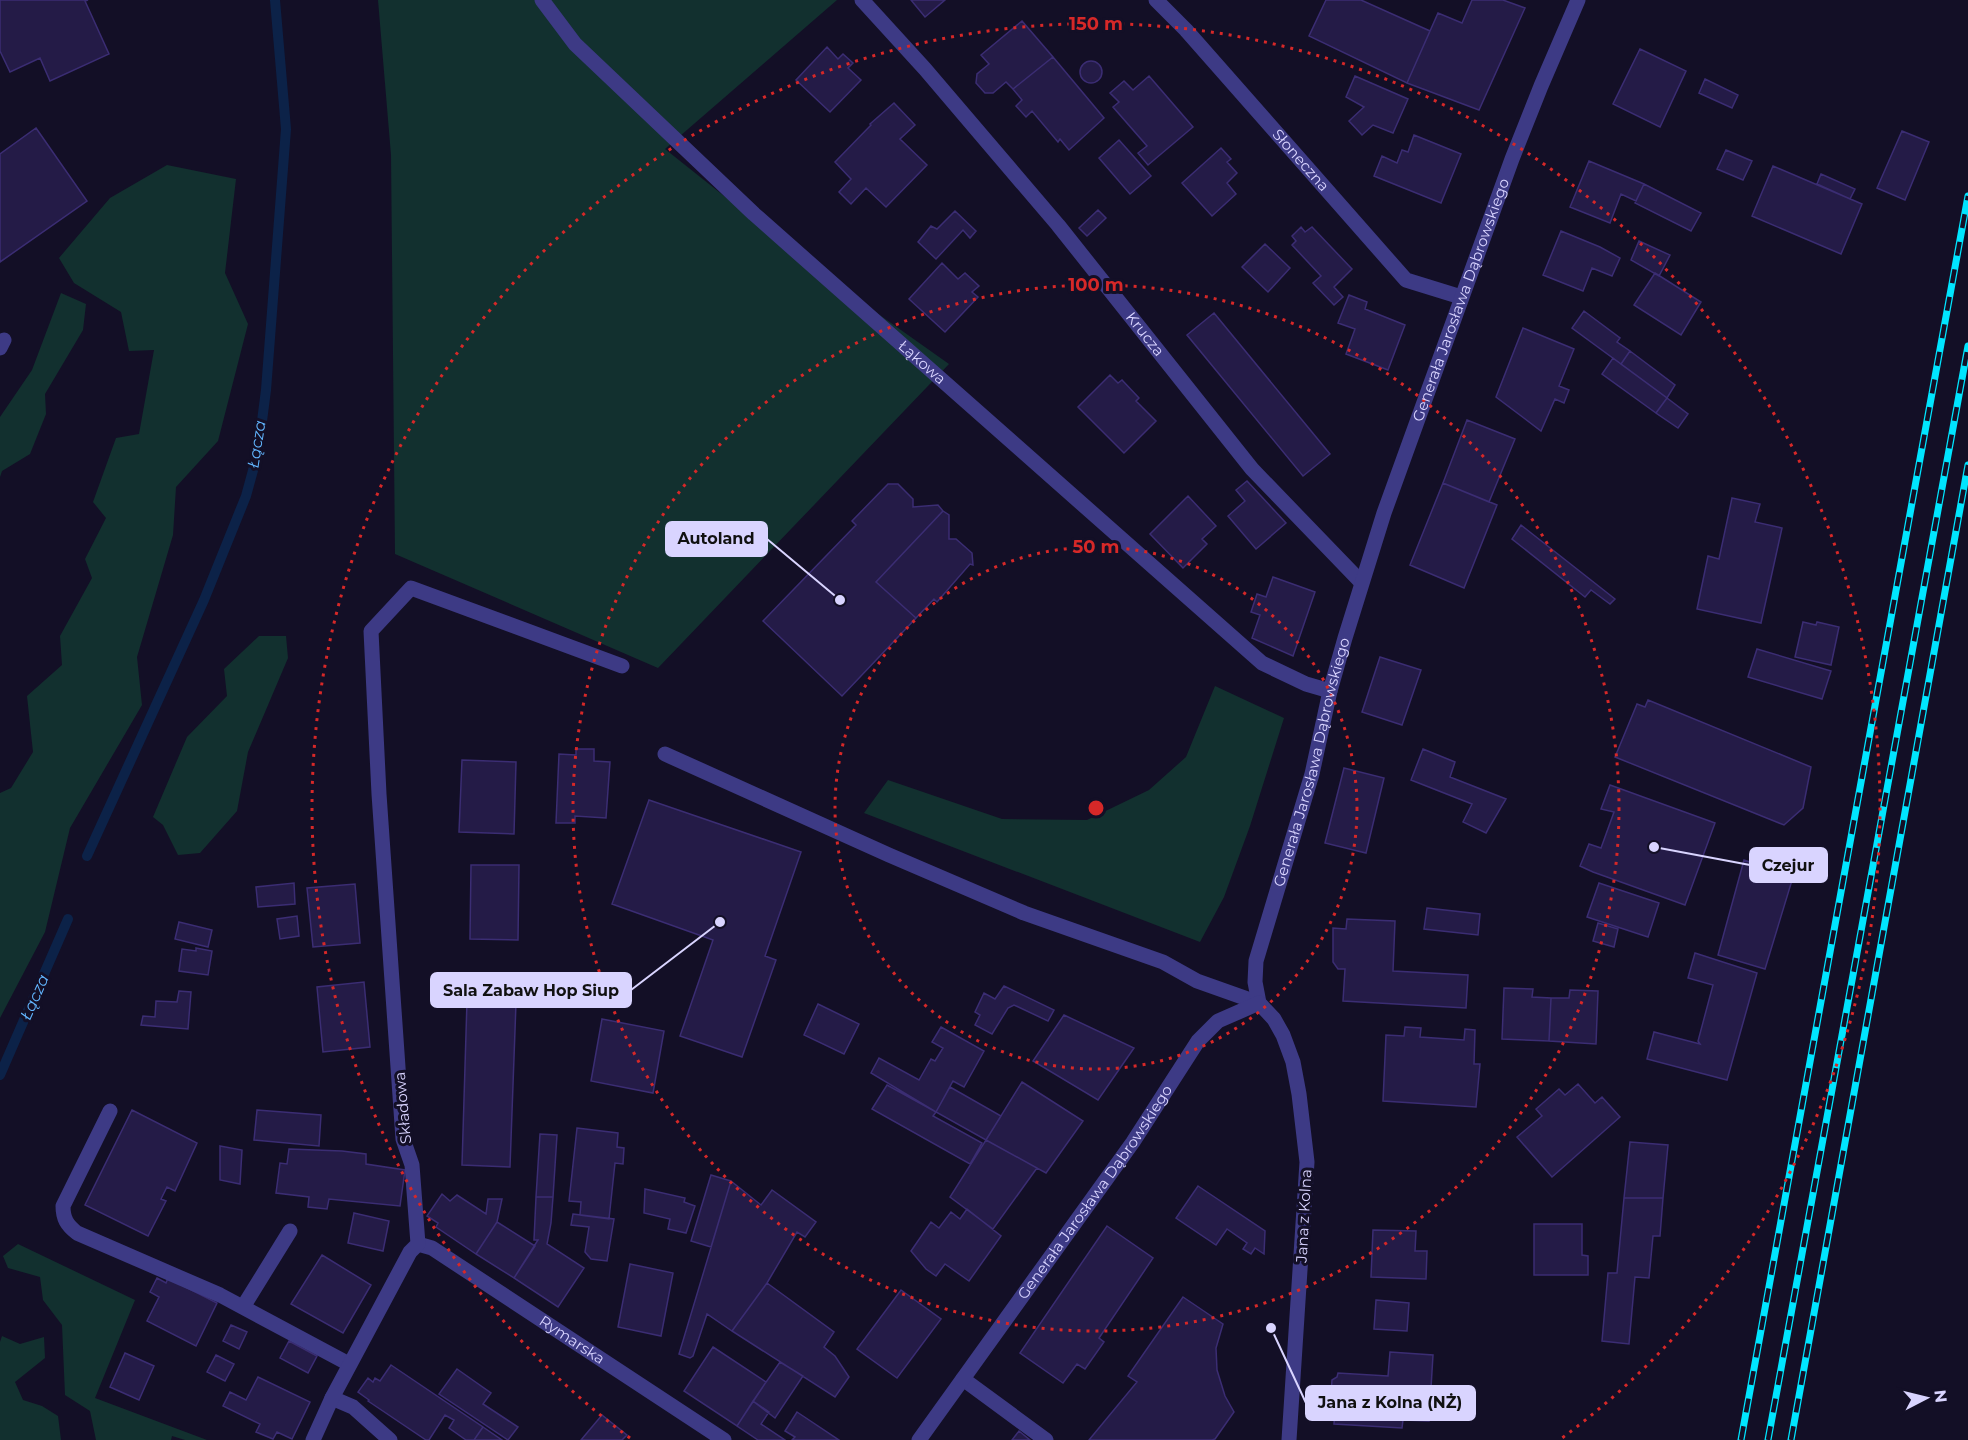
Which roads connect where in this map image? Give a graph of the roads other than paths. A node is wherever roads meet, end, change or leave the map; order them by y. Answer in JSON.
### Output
{"nodes":[{"id":1,"x":542,"y":0,"type":"edge"},
{"id":2,"x":862,"y":0,"type":"edge"},
{"id":3,"x":1156,"y":0,"type":"edge"},
{"id":4,"x":1578,"y":0,"type":"edge"},
{"id":5,"x":1461,"y":297,"type":"junction"},
{"id":6,"x":1361,"y":582,"type":"junction"},
{"id":7,"x":622,"y":666,"type":"dead end"},
{"id":8,"x":1330,"y":691,"type":"junction"},
{"id":9,"x":665,"y":754,"type":"dead end"},
{"id":10,"x":1259,"y":1003,"type":"junction"},
{"id":11,"x":110,"y":1111,"type":"dead end"},
{"id":12,"x":290,"y":1231,"type":"dead end"},
{"id":13,"x":418,"y":1245,"type":"junction"},
{"id":14,"x":243,"y":1307,"type":"junction"},
{"id":15,"x":349,"y":1364,"type":"junction"},
{"id":16,"x":963,"y":1379,"type":"junction"},
{"id":17,"x":332,"y":1398,"type":"junction"},
{"id":18,"x":313,"y":1440,"type":"edge"},
{"id":19,"x":390,"y":1440,"type":"edge"},
{"id":20,"x":724,"y":1440,"type":"edge"},
{"id":21,"x":919,"y":1440,"type":"edge"},
{"id":22,"x":1046,"y":1440,"type":"edge"},
{"id":23,"x":1290,"y":1440,"type":"edge"}],
"edges":[{"from":1,"to":8,"type":"street","name":"Łąkowa"},
{"from":2,"to":6,"type":"street","name":"Krucza"},
{"from":3,"to":5,"type":"street","name":"Słoneczna"},
{"from":4,"to":5,"type":"street","name":"Generała Jarosława Dąbrowskiego"},
{"from":5,"to":6,"type":"street","name":"Generała Jarosława Dąbrowskiego"},
{"from":6,"to":8,"type":"street","name":"Generała Jarosława Dąbrowskiego"},
{"from":7,"to":13,"type":"street","name":"Składowa"},
{"from":8,"to":10,"type":"street","name":"Generała Jarosława Dąbrowskiego"},
{"from":9,"to":10,"type":"street"},
{"from":10,"to":16,"type":"street","name":"Generała Jarosława Dąbrowskiego"},
{"from":10,"to":23,"type":"street","name":"Jana z Kolna"},
{"from":11,"to":14,"type":"street"},
{"from":12,"to":14,"type":"street"},
{"from":13,"to":15,"type":"street"},
{"from":13,"to":20,"type":"street","name":"Rymarska"},
{"from":14,"to":15,"type":"street"},
{"from":15,"to":17,"type":"street"},
{"from":16,"to":21,"type":"street","name":"Generała Jarosława Dąbrowskiego"},
{"from":16,"to":22,"type":"street"},
{"from":17,"to":18,"type":"street"},
{"from":17,"to":19,"type":"street"}]}
